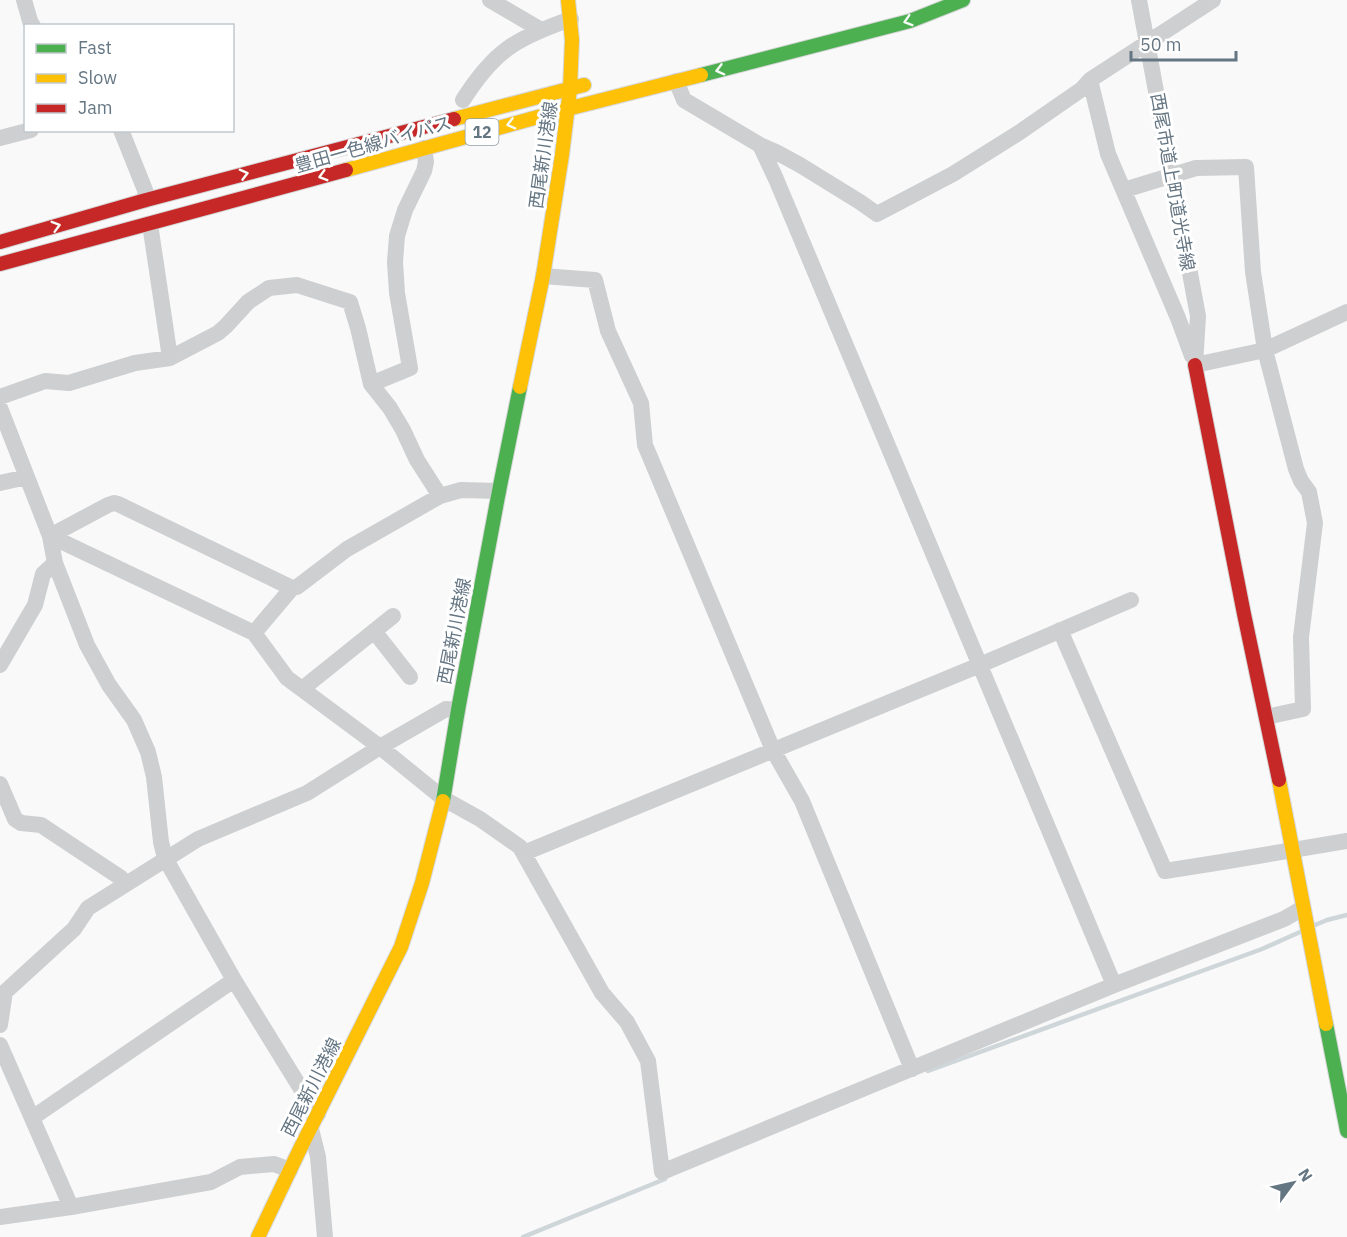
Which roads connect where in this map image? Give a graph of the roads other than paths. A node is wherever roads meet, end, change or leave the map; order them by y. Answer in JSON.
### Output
{"nodes":[{"id":1,"x":24,"y":0,"type":"edge"},
{"id":2,"x":490,"y":0,"type":"edge"},
{"id":3,"x":568,"y":0,"type":"edge"},
{"id":4,"x":963,"y":0,"type":"edge"},
{"id":5,"x":1139,"y":0,"type":"edge"},
{"id":6,"x":1214,"y":0,"type":"edge"},
{"id":7,"x":571,"y":20,"type":"junction"},
{"id":8,"x":32,"y":24,"type":"edge"},
{"id":9,"x":541,"y":30,"type":"junction"},
{"id":10,"x":1148,"y":44,"type":"junction"},
{"id":11,"x":1090,"y":80,"type":"junction"},
{"id":12,"x":602,"y":81,"type":"dead end"},
{"id":13,"x":676,"y":81,"type":"junction"},
{"id":14,"x":570,"y":89,"type":"junction"},
{"id":15,"x":463,"y":100,"type":"dead end"},
{"id":16,"x":567,"y":109,"type":"junction"},
{"id":17,"x":24,"y":132,"type":"edge"},
{"id":18,"x":122,"y":132,"type":"edge"},
{"id":19,"x":0,"y":138,"type":"edge"},
{"id":20,"x":760,"y":145,"type":"junction"},
{"id":21,"x":424,"y":148,"type":"junction"},
{"id":22,"x":1172,"y":175,"type":"junction"},
{"id":23,"x":1124,"y":190,"type":"junction"},
{"id":24,"x":146,"y":200,"type":"junction"},
{"id":25,"x":150,"y":224,"type":"junction"},
{"id":26,"x":0,"y":242,"type":"edge"},
{"id":27,"x":0,"y":264,"type":"edge"},
{"id":28,"x":543,"y":276,"type":"junction"},
{"id":29,"x":1347,"y":312,"type":"edge"},
{"id":30,"x":1265,"y":350,"type":"junction"},
{"id":31,"x":170,"y":358,"type":"junction"},
{"id":32,"x":1195,"y":365,"type":"junction"},
{"id":33,"x":372,"y":384,"type":"junction"},
{"id":34,"x":0,"y":397,"type":"edge"},
{"id":35,"x":0,"y":408,"type":"edge"},
{"id":36,"x":27,"y":477,"type":"junction"},
{"id":37,"x":0,"y":483,"type":"edge"},
{"id":38,"x":499,"y":491,"type":"junction"},
{"id":39,"x":440,"y":496,"type":"junction"},
{"id":40,"x":50,"y":536,"type":"junction"},
{"id":41,"x":55,"y":563,"type":"junction"},
{"id":42,"x":292,"y":588,"type":"junction"},
{"id":43,"x":1131,"y":600,"type":"dead end"},
{"id":44,"x":393,"y":616,"type":"dead end"},
{"id":45,"x":1060,"y":630,"type":"junction"},
{"id":46,"x":374,"y":631,"type":"junction"},
{"id":47,"x":254,"y":633,"type":"junction"},
{"id":48,"x":0,"y":665,"type":"edge"},
{"id":49,"x":980,"y":665,"type":"junction"},
{"id":50,"x":410,"y":677,"type":"dead end"},
{"id":51,"x":302,"y":689,"type":"junction"},
{"id":52,"x":458,"y":710,"type":"junction"},
{"id":53,"x":1266,"y":717,"type":"junction"},
{"id":54,"x":380,"y":747,"type":"junction"},
{"id":55,"x":773,"y":750,"type":"junction"},
{"id":56,"x":0,"y":784,"type":"edge"},
{"id":57,"x":444,"y":799,"type":"junction"},
{"id":58,"x":1347,"y":841,"type":"edge"},
{"id":59,"x":1292,"y":851,"type":"junction"},
{"id":60,"x":524,"y":853,"type":"junction"},
{"id":61,"x":165,"y":858,"type":"junction"},
{"id":62,"x":126,"y":884,"type":"junction"},
{"id":63,"x":1305,"y":915,"type":"junction"},
{"id":64,"x":234,"y":980,"type":"junction"},
{"id":65,"x":1114,"y":985,"type":"junction"},
{"id":66,"x":0,"y":1025,"type":"edge"},
{"id":67,"x":0,"y":1045,"type":"edge"},
{"id":68,"x":912,"y":1069,"type":"junction"},
{"id":69,"x":32,"y":1118,"type":"junction"},
{"id":70,"x":315,"y":1121,"type":"junction"},
{"id":71,"x":1347,"y":1131,"type":"edge"},
{"id":72,"x":290,"y":1170,"type":"junction"},
{"id":73,"x":71,"y":1207,"type":"junction"},
{"id":74,"x":0,"y":1217,"type":"edge"},
{"id":75,"x":258,"y":1237,"type":"edge"},
{"id":76,"x":325,"y":1237,"type":"edge"}],
"edges":[{"from":1,"to":8,"type":"street"},
{"from":2,"to":9,"type":"street"},
{"from":3,"to":7,"type":"main road","name":"西尾新川港線"},
{"from":4,"to":13,"type":"main road","name":"豊田一色線バイパス","number":"12","one_way":true},
{"from":5,"to":10,"type":"street","name":"西尾市道上町道光寺線"},
{"from":6,"to":10,"type":"street"},
{"from":7,"to":9,"type":"street"},
{"from":7,"to":14,"type":"main road","name":"西尾新川港線"},
{"from":9,"to":15,"type":"street"},
{"from":10,"to":11,"type":"street"},
{"from":10,"to":22,"type":"street","name":"西尾市道上町道光寺線"},
{"from":11,"to":20,"type":"street"},
{"from":11,"to":23,"type":"street"},
{"from":12,"to":14,"type":"main road","name":"豊田一色線バイパス","number":"12"},
{"from":13,"to":16,"type":"main road","name":"豊田一色線バイパス","number":"12"},
{"from":13,"to":20,"type":"street"},
{"from":14,"to":16,"type":"main road","name":"西尾新川港線"},
{"from":24,"to":14,"type":"main road","name":"豊田一色線バイパス","number":"12","one_way":true},
{"from":16,"to":21,"type":"main road","name":"豊田一色線バイパス","number":"12","one_way":true},
{"from":16,"to":28,"type":"main road","name":"西尾新川港線"},
{"from":17,"to":19,"type":"street"},
{"from":18,"to":24,"type":"street"},
{"from":20,"to":49,"type":"street"},
{"from":21,"to":25,"type":"main road","name":"豊田一色線バイパス","number":"12","one_way":true},
{"from":21,"to":33,"type":"street"},
{"from":22,"to":23,"type":"street"},
{"from":22,"to":30,"type":"street"},
{"from":22,"to":32,"type":"street","name":"西尾市道上町道光寺線"},
{"from":23,"to":32,"type":"street"},
{"from":26,"to":24,"type":"main road","name":"豊田一色線バイパス","number":"12","one_way":true},
{"from":25,"to":27,"type":"main road","name":"豊田一色線バイパス","number":"12"},
{"from":25,"to":31,"type":"street"},
{"from":28,"to":38,"type":"main road","name":"西尾新川港線"},
{"from":28,"to":55,"type":"street"},
{"from":29,"to":30,"type":"street"},
{"from":30,"to":32,"type":"street"},
{"from":30,"to":53,"type":"street"},
{"from":31,"to":33,"type":"street"},
{"from":31,"to":34,"type":"street"},
{"from":32,"to":53,"type":"main road"},
{"from":33,"to":39,"type":"street"},
{"from":35,"to":36,"type":"street"},
{"from":36,"to":37,"type":"street"},
{"from":36,"to":40,"type":"street"},
{"from":38,"to":39,"type":"street"},
{"from":38,"to":52,"type":"main road","name":"西尾新川港線"},
{"from":39,"to":42,"type":"street"},
{"from":40,"to":41,"type":"street"},
{"from":40,"to":42,"type":"street"},
{"from":40,"to":47,"type":"street"},
{"from":41,"to":48,"type":"street"},
{"from":41,"to":61,"type":"street"},
{"from":42,"to":47,"type":"street"},
{"from":43,"to":45,"type":"street"},
{"from":44,"to":46,"type":"street"},
{"from":45,"to":49,"type":"street"},
{"from":45,"to":59,"type":"street"},
{"from":46,"to":50,"type":"street"},
{"from":46,"to":51,"type":"street"},
{"from":47,"to":51,"type":"street"},
{"from":49,"to":55,"type":"street"},
{"from":49,"to":65,"type":"street"},
{"from":51,"to":54,"type":"street"},
{"from":52,"to":54,"type":"street"},
{"from":52,"to":57,"type":"main road","name":"西尾新川港線"},
{"from":53,"to":59,"type":"main road"},
{"from":54,"to":57,"type":"street"},
{"from":54,"to":61,"type":"street"},
{"from":55,"to":60,"type":"street"},
{"from":55,"to":68,"type":"street"},
{"from":56,"to":62,"type":"street"},
{"from":57,"to":60,"type":"street"},
{"from":57,"to":70,"type":"main road","name":"西尾新川港線"},
{"from":58,"to":59,"type":"street"},
{"from":59,"to":63,"type":"main road"},
{"from":60,"to":68,"type":"street"},
{"from":61,"to":62,"type":"street"},
{"from":61,"to":64,"type":"street"},
{"from":62,"to":66,"type":"street"},
{"from":63,"to":65,"type":"street"},
{"from":63,"to":71,"type":"main road"},
{"from":64,"to":69,"type":"street"},
{"from":64,"to":70,"type":"street"},
{"from":65,"to":68,"type":"street"},
{"from":67,"to":69,"type":"street"},
{"from":69,"to":73,"type":"street"},
{"from":70,"to":72,"type":"main road","name":"西尾新川港線"},
{"from":70,"to":76,"type":"street"},
{"from":72,"to":73,"type":"street"},
{"from":72,"to":75,"type":"main road","name":"西尾新川港線"},
{"from":73,"to":74,"type":"street"}]}
